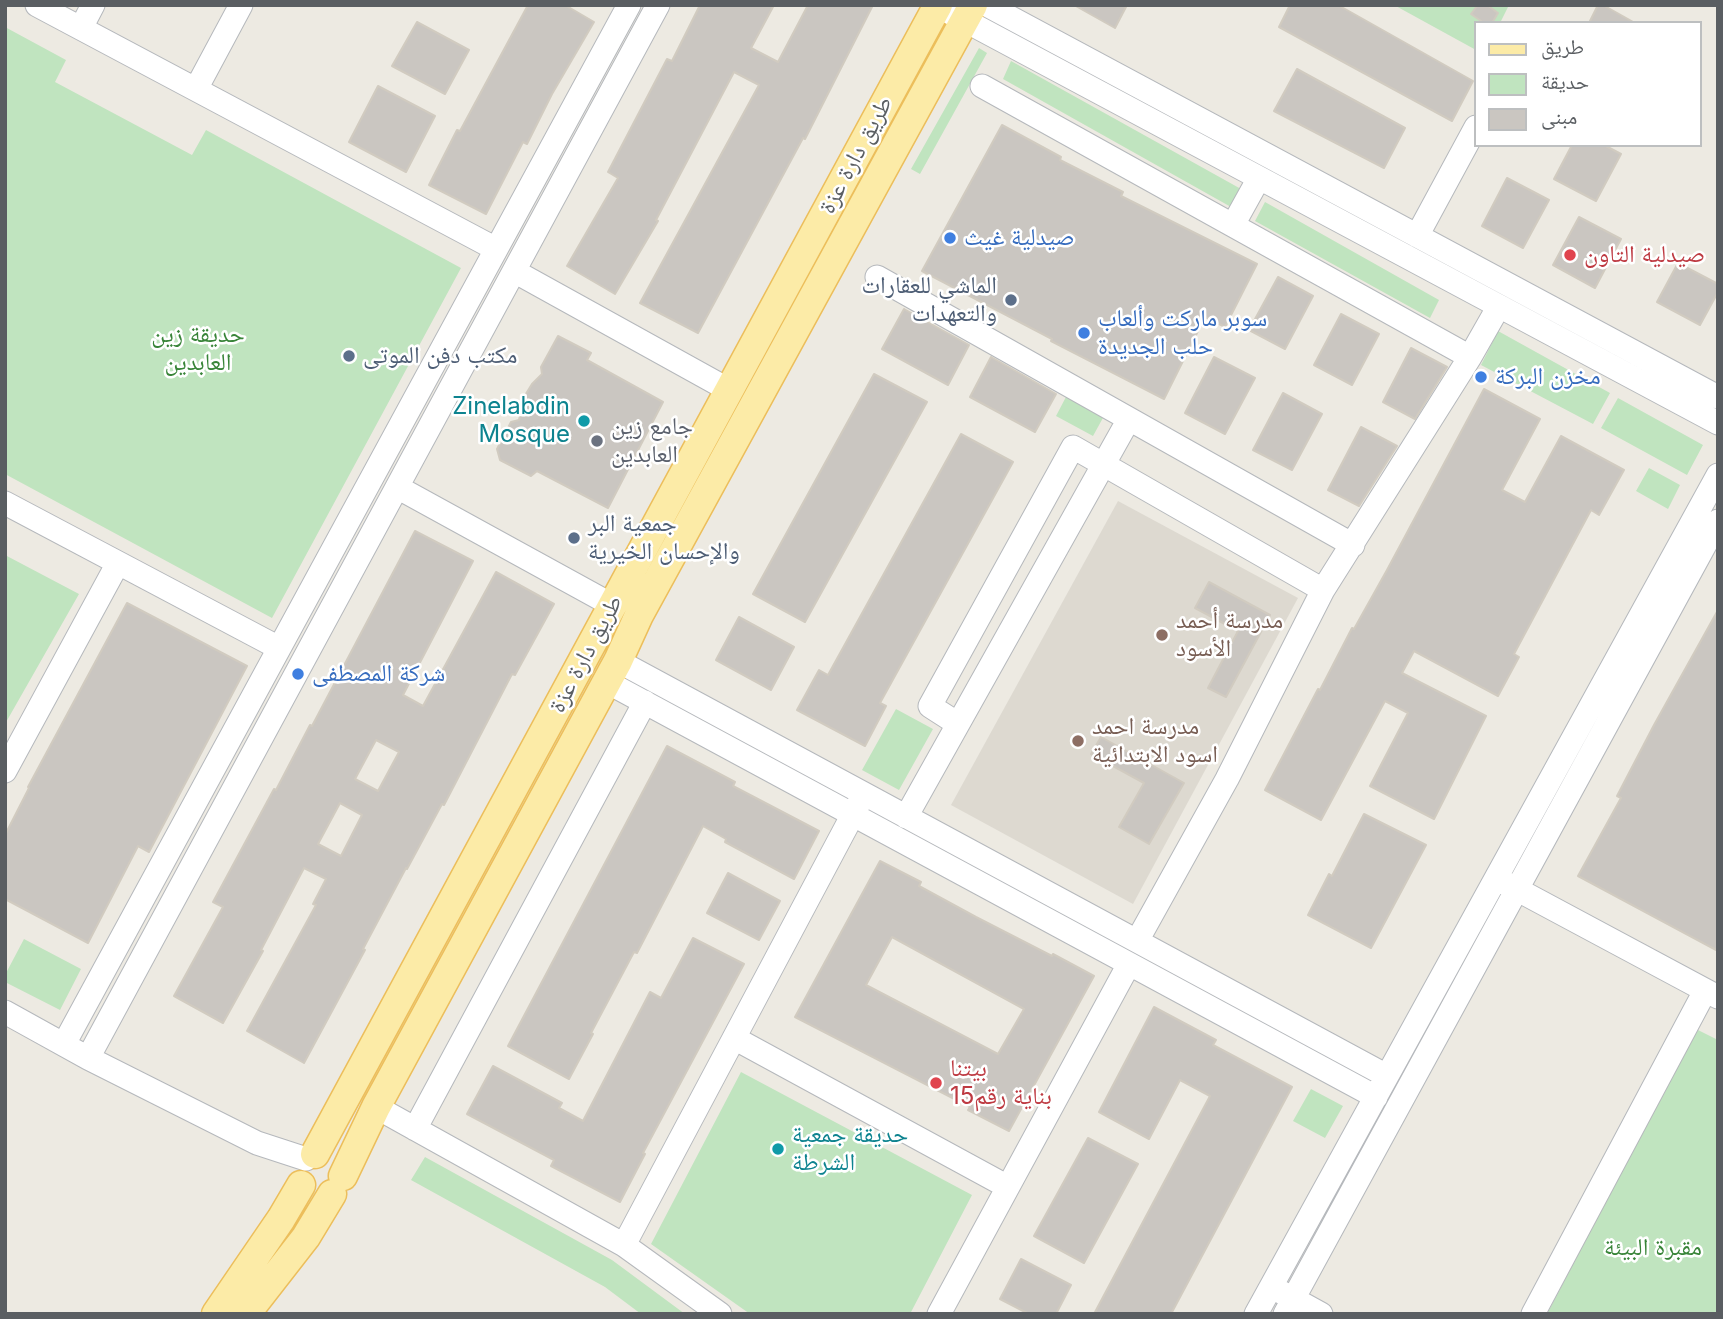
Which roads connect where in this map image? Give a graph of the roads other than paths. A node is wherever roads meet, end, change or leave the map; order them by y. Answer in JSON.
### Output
{"nodes":[{"id":1,"x":37,"y":5,"type":"edge"},
{"id":2,"x":93,"y":5,"type":"edge"},
{"id":3,"x":241,"y":5,"type":"edge"},
{"id":4,"x":629,"y":5,"type":"edge"},
{"id":5,"x":658,"y":5,"type":"edge"},
{"id":6,"x":937,"y":5,"type":"edge"},
{"id":7,"x":975,"y":10,"type":"edge"},
{"id":8,"x":81,"y":28,"type":"junction"},
{"id":9,"x":982,"y":86,"type":"dead end"},
{"id":10,"x":196,"y":89,"type":"junction"},
{"id":11,"x":1474,"y":131,"type":"edge"},
{"id":12,"x":542,"y":164,"type":"junction"},
{"id":13,"x":566,"y":176,"type":"junction"},
{"id":14,"x":1259,"y":178,"type":"junction"},
{"id":15,"x":1233,"y":225,"type":"junction"},
{"id":16,"x":1417,"y":236,"type":"junction"},
{"id":17,"x":496,"y":249,"type":"junction"},
{"id":18,"x":514,"y":271,"type":"junction"},
{"id":19,"x":877,"y":277,"type":"dead end"},
{"id":20,"x":1499,"y":306,"type":"junction"},
{"id":21,"x":1470,"y":357,"type":"junction"},
{"id":22,"x":437,"y":358,"type":"junction"},
{"id":23,"x":461,"y":369,"type":"junction"},
{"id":24,"x":729,"y":390,"type":"junction"},
{"id":25,"x":1718,"y":397,"type":"edge"},
{"id":26,"x":1129,"y":419,"type":"junction"},
{"id":27,"x":1718,"y":423,"type":"edge"},
{"id":28,"x":1103,"y":465,"type":"junction"},
{"id":29,"x":1718,"y":475,"type":"edge"},
{"id":30,"x":397,"y":487,"type":"junction"},
{"id":31,"x":5,"y":503,"type":"edge"},
{"id":32,"x":1718,"y":521,"type":"edge"},
{"id":33,"x":1353,"y":545,"type":"junction"},
{"id":34,"x":331,"y":554,"type":"junction"},
{"id":35,"x":118,"y":563,"type":"junction"},
{"id":36,"x":355,"y":566,"type":"junction"},
{"id":37,"x":1323,"y":590,"type":"junction"},
{"id":38,"x":612,"y":605,"type":"junction"},
{"id":39,"x":279,"y":648,"type":"junction"},
{"id":40,"x":612,"y":671,"type":"junction"},
{"id":41,"x":645,"y":702,"type":"junction"},
{"id":42,"x":958,"y":724,"type":"junction"},
{"id":43,"x":5,"y":771,"type":"edge"},
{"id":44,"x":864,"y":794,"type":"junction"},
{"id":45,"x":853,"y":815,"type":"junction"},
{"id":46,"x":906,"y":817,"type":"junction"},
{"id":47,"x":1496,"y":878,"type":"junction"},
{"id":48,"x":1517,"y":889,"type":"junction"},
{"id":49,"x":1137,"y":941,"type":"junction"},
{"id":50,"x":1129,"y":964,"type":"junction"},
{"id":51,"x":1715,"y":995,"type":"edge"},
{"id":52,"x":5,"y":1012,"type":"edge"},
{"id":53,"x":734,"y":1038,"type":"junction"},
{"id":54,"x":64,"y":1044,"type":"junction"},
{"id":55,"x":88,"y":1058,"type":"junction"},
{"id":56,"x":1387,"y":1076,"type":"junction"},
{"id":57,"x":1376,"y":1097,"type":"junction"},
{"id":58,"x":376,"y":1107,"type":"junction"},
{"id":59,"x":415,"y":1129,"type":"junction"},
{"id":60,"x":305,"y":1169,"type":"junction"},
{"id":61,"x":337,"y":1185,"type":"junction"},
{"id":62,"x":1007,"y":1187,"type":"junction"},
{"id":63,"x":624,"y":1245,"type":"junction"},
{"id":64,"x":1271,"y":1287,"type":"junction"},
{"id":65,"x":1289,"y":1306,"type":"edge"},
{"id":66,"x":216,"y":1314,"type":"edge"},
{"id":67,"x":246,"y":1314,"type":"edge"},
{"id":68,"x":720,"y":1314,"type":"edge"},
{"id":69,"x":939,"y":1314,"type":"edge"},
{"id":70,"x":1256,"y":1314,"type":"edge"},
{"id":71,"x":1321,"y":1314,"type":"edge"},
{"id":72,"x":1533,"y":1314,"type":"edge"}],
"edges":[{"from":1,"to":8,"type":"street"},
{"from":2,"to":8,"type":"street"},
{"from":3,"to":10,"type":"street"},
{"from":4,"to":12,"type":"street"},
{"from":5,"to":13,"type":"street"},
{"from":6,"to":7,"type":"street"},
{"from":6,"to":24,"type":"main road","name":"طريق دارة عزة"},
{"from":7,"to":14,"type":"street"},
{"from":7,"to":16,"type":"street"},
{"from":7,"to":40,"type":"main road"},
{"from":8,"to":10,"type":"street"},
{"from":9,"to":15,"type":"street"},
{"from":10,"to":17,"type":"street"},
{"from":11,"to":16,"type":"street"},
{"from":12,"to":13,"type":"street"},
{"from":12,"to":17,"type":"street"},
{"from":13,"to":18,"type":"street"},
{"from":14,"to":15,"type":"street"},
{"from":14,"to":20,"type":"street"},
{"from":15,"to":21,"type":"street"},
{"from":16,"to":25,"type":"street"},
{"from":17,"to":22,"type":"street"},
{"from":18,"to":23,"type":"street"},
{"from":18,"to":24,"type":"street"},
{"from":19,"to":26,"type":"street"},
{"from":20,"to":21,"type":"street"},
{"from":20,"to":27,"type":"street"},
{"from":21,"to":33,"type":"street"},
{"from":22,"to":23,"type":"street"},
{"from":22,"to":34,"type":"street"},
{"from":23,"to":30,"type":"street"},
{"from":24,"to":38,"type":"main road","name":"طريق دارة عزة"},
{"from":26,"to":28,"type":"street"},
{"from":26,"to":33,"type":"street"},
{"from":28,"to":37,"type":"street"},
{"from":28,"to":42,"type":"street"},
{"from":28,"to":42,"type":"street"},
{"from":29,"to":47,"type":"street"},
{"from":30,"to":36,"type":"street"},
{"from":30,"to":38,"type":"street"},
{"from":31,"to":35,"type":"street"},
{"from":32,"to":48,"type":"street"},
{"from":33,"to":37,"type":"street"},
{"from":34,"to":36,"type":"street"},
{"from":34,"to":39,"type":"street"},
{"from":35,"to":39,"type":"street"},
{"from":35,"to":43,"type":"street"},
{"from":36,"to":55,"type":"street"},
{"from":37,"to":49,"type":"street"},
{"from":38,"to":60,"type":"main road","name":"طريق دارة عزة"},
{"from":39,"to":54,"type":"street"},
{"from":40,"to":41,"type":"street"},
{"from":40,"to":44,"type":"street"},
{"from":40,"to":58,"type":"main road"},
{"from":41,"to":45,"type":"street"},
{"from":41,"to":59,"type":"street"},
{"from":42,"to":46,"type":"street"},
{"from":44,"to":45,"type":"street"},
{"from":44,"to":46,"type":"street"},
{"from":45,"to":50,"type":"street"},
{"from":45,"to":53,"type":"street"},
{"from":46,"to":49,"type":"street"},
{"from":47,"to":48,"type":"street"},
{"from":47,"to":56,"type":"street"},
{"from":48,"to":51,"type":"street"},
{"from":48,"to":65,"type":"street"},
{"from":49,"to":56,"type":"street"},
{"from":50,"to":57,"type":"street"},
{"from":50,"to":62,"type":"street"},
{"from":51,"to":72,"type":"street"},
{"from":52,"to":54,"type":"street"},
{"from":53,"to":62,"type":"street"},
{"from":53,"to":63,"type":"street"},
{"from":54,"to":55,"type":"street"},
{"from":55,"to":60,"type":"street"},
{"from":56,"to":57,"type":"street"},
{"from":57,"to":64,"type":"street"},
{"from":58,"to":59,"type":"street"},
{"from":58,"to":61,"type":"main road"},
{"from":59,"to":63,"type":"street"},
{"from":60,"to":61,"type":"main road"},
{"from":60,"to":61,"type":"main road"},
{"from":60,"to":66,"type":"main road","name":"طريق دارة عزة"},
{"from":61,"to":67,"type":"main road"},
{"from":62,"to":69,"type":"street"},
{"from":63,"to":68,"type":"street"},
{"from":64,"to":65,"type":"street"},
{"from":64,"to":70,"type":"street"},
{"from":65,"to":71,"type":"street"}]}
